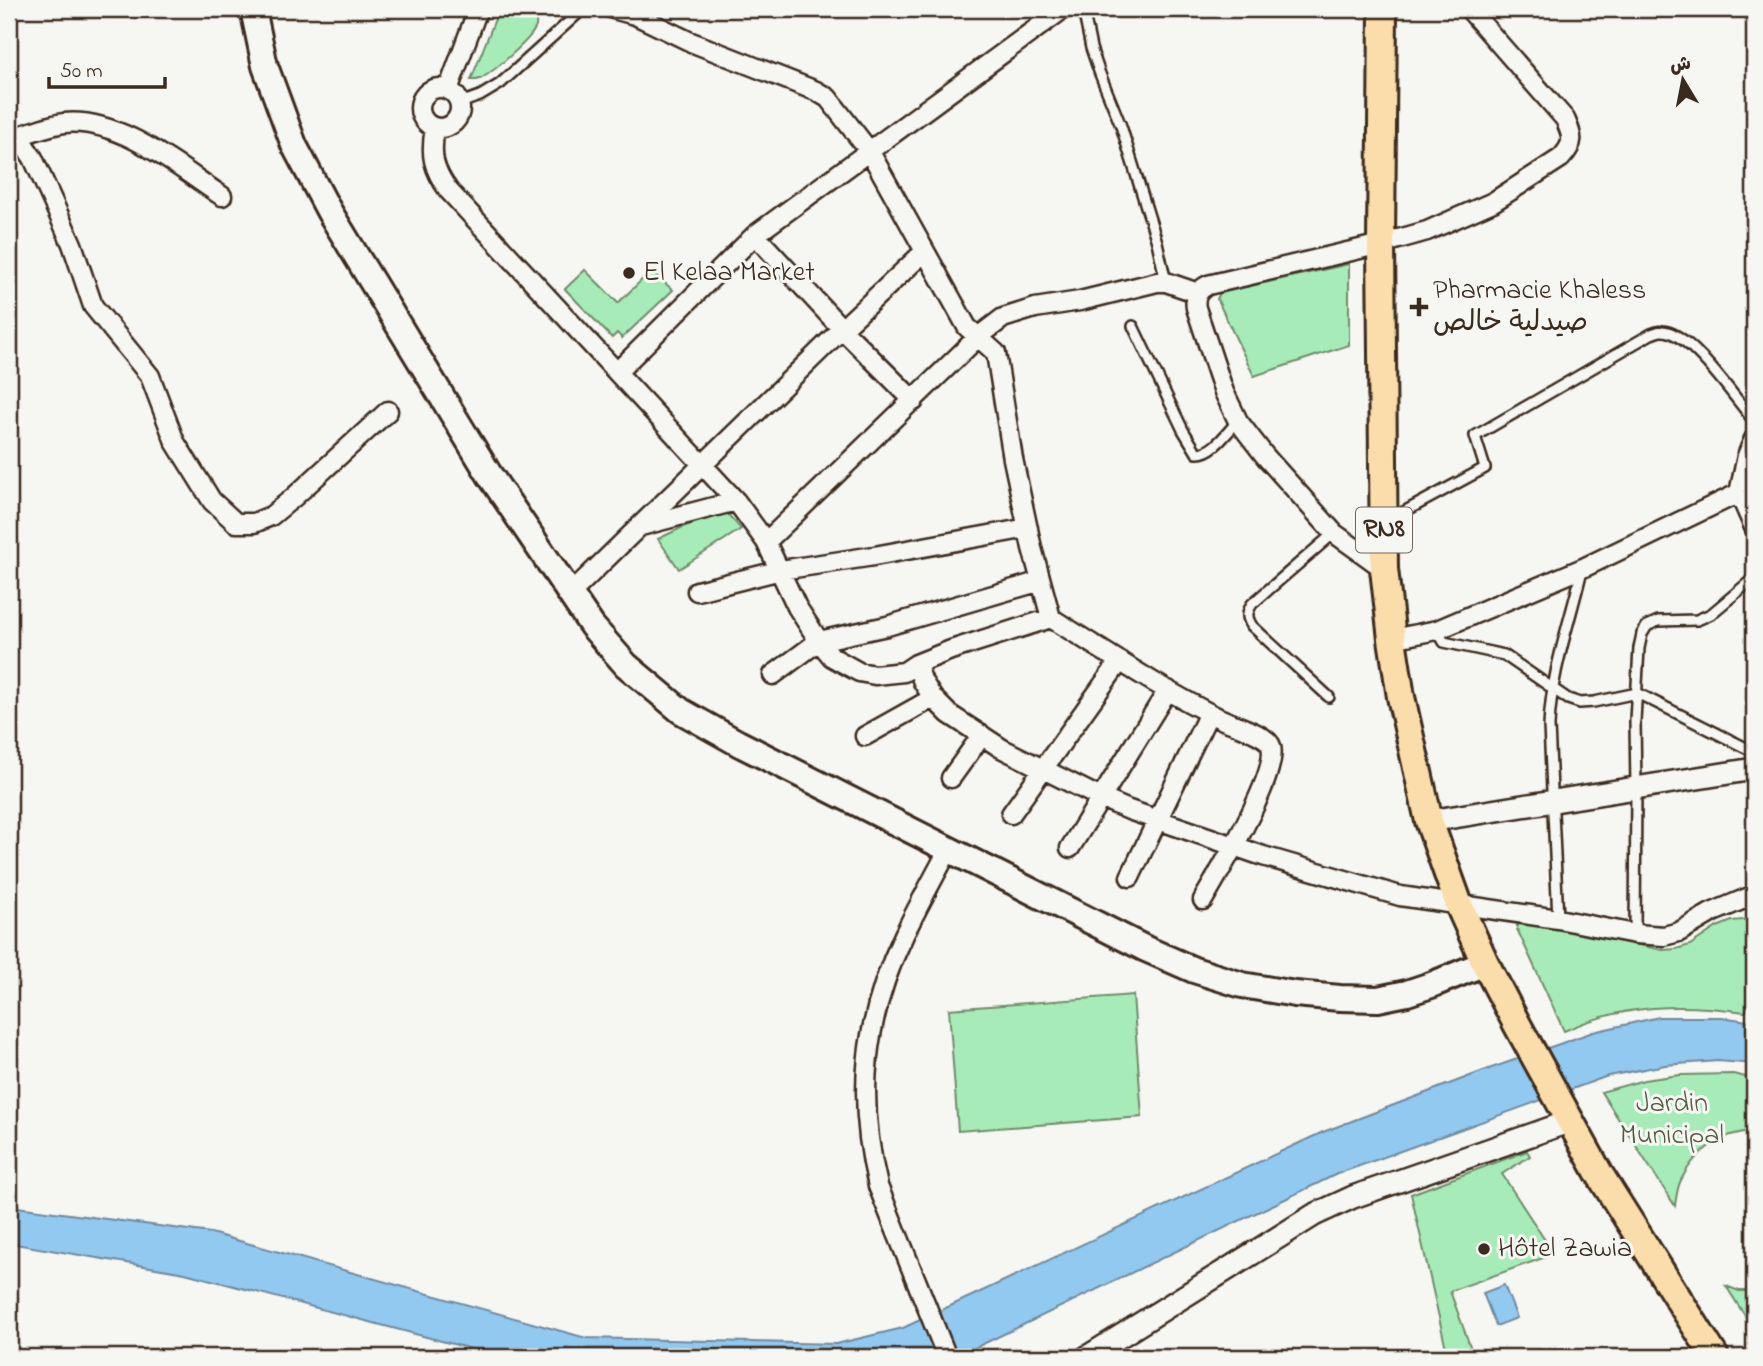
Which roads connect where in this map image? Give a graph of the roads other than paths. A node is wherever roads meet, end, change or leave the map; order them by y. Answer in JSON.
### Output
{"nodes":[{"id":1,"x":253,"y":9,"type":"edge"},
{"id":2,"x":478,"y":9,"type":"edge"},
{"id":3,"x":583,"y":9,"type":"edge"},
{"id":4,"x":613,"y":9,"type":"edge"},
{"id":5,"x":1063,"y":9,"type":"edge"},
{"id":6,"x":1083,"y":9,"type":"edge"},
{"id":7,"x":1383,"y":9,"type":"edge"},
{"id":8,"x":1469,"y":9,"type":"edge"},
{"id":9,"x":454,"y":97,"type":"junction"},
{"id":10,"x":435,"y":128,"type":"junction"},
{"id":11,"x":13,"y":134,"type":"edge"},
{"id":12,"x":870,"y":152,"type":"junction"},
{"id":13,"x":222,"y":196,"type":"dead end"},
{"id":14,"x":755,"y":235,"type":"junction"},
{"id":15,"x":1381,"y":244,"type":"junction"},
{"id":16,"x":925,"y":253,"type":"junction"},
{"id":17,"x":1166,"y":282,"type":"junction"},
{"id":18,"x":1198,"y":293,"type":"junction"},
{"id":19,"x":1133,"y":326,"type":"dead end"},
{"id":20,"x":842,"y":329,"type":"junction"},
{"id":21,"x":978,"y":337,"type":"junction"},
{"id":22,"x":617,"y":372,"type":"junction"},
{"id":23,"x":914,"y":401,"type":"junction"},
{"id":24,"x":388,"y":411,"type":"dead end"},
{"id":25,"x":1238,"y":421,"type":"junction"},
{"id":26,"x":1754,"y":421,"type":"edge"},
{"id":27,"x":1754,"y":439,"type":"edge"},
{"id":28,"x":703,"y":465,"type":"junction"},
{"id":29,"x":1739,"y":493,"type":"junction"},
{"id":30,"x":736,"y":501,"type":"junction"},
{"id":31,"x":1384,"y":522,"type":"junction"},
{"id":32,"x":639,"y":527,"type":"junction"},
{"id":33,"x":1754,"y":527,"type":"edge"},
{"id":34,"x":1028,"y":528,"type":"junction"},
{"id":35,"x":1334,"y":533,"type":"junction"},
{"id":36,"x":766,"y":542,"type":"junction"},
{"id":37,"x":1583,"y":568,"type":"junction"},
{"id":38,"x":1384,"y":569,"type":"junction"},
{"id":39,"x":781,"y":570,"type":"junction"},
{"id":40,"x":1754,"y":578,"type":"edge"},
{"id":41,"x":1041,"y":581,"type":"junction"},
{"id":42,"x":697,"y":590,"type":"dead end"},
{"id":43,"x":571,"y":593,"type":"junction"},
{"id":44,"x":1051,"y":618,"type":"junction"},
{"id":45,"x":1437,"y":630,"type":"junction"},
{"id":46,"x":1392,"y":639,"type":"junction"},
{"id":47,"x":819,"y":641,"type":"junction"},
{"id":48,"x":1120,"y":661,"type":"junction"},
{"id":49,"x":916,"y":664,"type":"junction"},
{"id":50,"x":773,"y":675,"type":"dead end"},
{"id":51,"x":1552,"y":687,"type":"junction"},
{"id":52,"x":1168,"y":690,"type":"junction"},
{"id":53,"x":1637,"y":693,"type":"junction"},
{"id":54,"x":1329,"y":696,"type":"dead end"},
{"id":55,"x":933,"y":698,"type":"junction"},
{"id":56,"x":1209,"y":713,"type":"junction"},
{"id":57,"x":982,"y":735,"type":"junction"},
{"id":58,"x":865,"y":736,"type":"dead end"},
{"id":59,"x":1754,"y":752,"type":"edge"},
{"id":60,"x":1042,"y":768,"type":"junction"},
{"id":61,"x":1754,"y":769,"type":"edge"},
{"id":62,"x":951,"y":778,"type":"dead end"},
{"id":63,"x":1636,"y":788,"type":"junction"},
{"id":64,"x":1101,"y":798,"type":"junction"},
{"id":65,"x":1552,"y":802,"type":"junction"},
{"id":66,"x":1011,"y":814,"type":"dead end"},
{"id":67,"x":1158,"y":820,"type":"junction"},
{"id":68,"x":1429,"y":821,"type":"junction"},
{"id":69,"x":1233,"y":846,"type":"junction"},
{"id":70,"x":1070,"y":848,"type":"dead end"},
{"id":71,"x":949,"y":849,"type":"junction"},
{"id":72,"x":1130,"y":877,"type":"dead end"},
{"id":73,"x":1754,"y":895,"type":"edge"},
{"id":74,"x":1203,"y":900,"type":"dead end"},
{"id":75,"x":1458,"y":905,"type":"junction"},
{"id":76,"x":1558,"y":919,"type":"junction"},
{"id":77,"x":1635,"y":934,"type":"junction"},
{"id":78,"x":1485,"y":963,"type":"junction"},
{"id":79,"x":1568,"y":1116,"type":"junction"},
{"id":80,"x":947,"y":1357,"type":"edge"},
{"id":81,"x":1087,"y":1357,"type":"edge"},
{"id":82,"x":1715,"y":1357,"type":"edge"}],
"edges":[{"from":1,"to":43,"type":"main road"},
{"from":2,"to":9,"type":"street"},
{"from":3,"to":9,"type":"lane"},
{"from":4,"to":12,"type":"street"},
{"from":5,"to":12,"type":"street"},
{"from":6,"to":17,"type":"lane"},
{"from":7,"to":15,"type":"main road","number":"RN8"},
{"from":8,"to":15,"type":"street"},
{"from":9,"to":10,"type":"street"},
{"from":9,"to":10,"type":"street"},
{"from":10,"to":22,"type":"street"},
{"from":11,"to":13,"type":"street"},
{"from":11,"to":24,"type":"street"},
{"from":12,"to":14,"type":"street"},
{"from":12,"to":16,"type":"street"},
{"from":14,"to":20,"type":"street"},
{"from":14,"to":22,"type":"street"},
{"from":15,"to":18,"type":"street"},
{"from":15,"to":31,"type":"main road","number":"RN8"},
{"from":16,"to":20,"type":"street"},
{"from":16,"to":21,"type":"street"},
{"from":17,"to":18,"type":"street"},
{"from":17,"to":21,"type":"street"},
{"from":18,"to":25,"type":"street"},
{"from":19,"to":25,"type":"lane"},
{"from":20,"to":23,"type":"street"},
{"from":20,"to":28,"type":"street"},
{"from":21,"to":23,"type":"street"},
{"from":21,"to":34,"type":"street"},
{"from":22,"to":28,"type":"street"},
{"from":23,"to":36,"type":"street"},
{"from":25,"to":35,"type":"street"},
{"from":26,"to":31,"type":"lane"},
{"from":27,"to":29,"type":"street"},
{"from":28,"to":30,"type":"street"},
{"from":28,"to":32,"type":"street"},
{"from":29,"to":33,"type":"street"},
{"from":29,"to":37,"type":"street"},
{"from":30,"to":32,"type":"street"},
{"from":30,"to":36,"type":"street"},
{"from":31,"to":38,"type":"main road","number":"RN8"},
{"from":32,"to":43,"type":"street"},
{"from":34,"to":39,"type":"street"},
{"from":34,"to":41,"type":"street"},
{"from":35,"to":38,"type":"street"},
{"from":35,"to":54,"type":"lane"},
{"from":36,"to":39,"type":"street"},
{"from":37,"to":45,"type":"street"},
{"from":37,"to":51,"type":"lane"},
{"from":38,"to":46,"type":"main road","number":"RN8"},
{"from":39,"to":42,"type":"street"},
{"from":39,"to":47,"type":"street"},
{"from":40,"to":53,"type":"lane"},
{"from":41,"to":44,"type":"street"},
{"from":41,"to":47,"type":"street"},
{"from":43,"to":71,"type":"main road"},
{"from":44,"to":48,"type":"street"},
{"from":44,"to":49,"type":"street"},
{"from":45,"to":46,"type":"street"},
{"from":45,"to":51,"type":"lane"},
{"from":46,"to":68,"type":"main road","number":"RN8"},
{"from":47,"to":49,"type":"street"},
{"from":47,"to":50,"type":"street"},
{"from":48,"to":52,"type":"street"},
{"from":48,"to":60,"type":"street"},
{"from":49,"to":55,"type":"street"},
{"from":51,"to":53,"type":"lane"},
{"from":51,"to":65,"type":"lane"},
{"from":52,"to":56,"type":"street"},
{"from":52,"to":64,"type":"street"},
{"from":53,"to":59,"type":"lane"},
{"from":53,"to":63,"type":"lane"},
{"from":55,"to":57,"type":"street"},
{"from":55,"to":58,"type":"street"},
{"from":56,"to":67,"type":"street"},
{"from":56,"to":69,"type":"street"},
{"from":57,"to":60,"type":"street"},
{"from":57,"to":62,"type":"street"},
{"from":60,"to":64,"type":"street"},
{"from":60,"to":66,"type":"street"},
{"from":61,"to":63,"type":"street"},
{"from":63,"to":65,"type":"street"},
{"from":63,"to":77,"type":"lane"},
{"from":64,"to":67,"type":"street"},
{"from":64,"to":70,"type":"street"},
{"from":65,"to":68,"type":"street"},
{"from":65,"to":76,"type":"lane"},
{"from":67,"to":69,"type":"street"},
{"from":67,"to":72,"type":"street"},
{"from":68,"to":75,"type":"main road","number":"RN8"},
{"from":69,"to":74,"type":"street"},
{"from":69,"to":75,"type":"street"},
{"from":71,"to":78,"type":"main road"},
{"from":71,"to":80,"type":"street"},
{"from":73,"to":77,"type":"street"},
{"from":75,"to":76,"type":"street"},
{"from":75,"to":78,"type":"main road","number":"RN8"},
{"from":76,"to":77,"type":"street"},
{"from":78,"to":79,"type":"main road","number":"RN8"},
{"from":79,"to":81,"type":"street"},
{"from":79,"to":82,"type":"main road","number":"RN8"}]}
